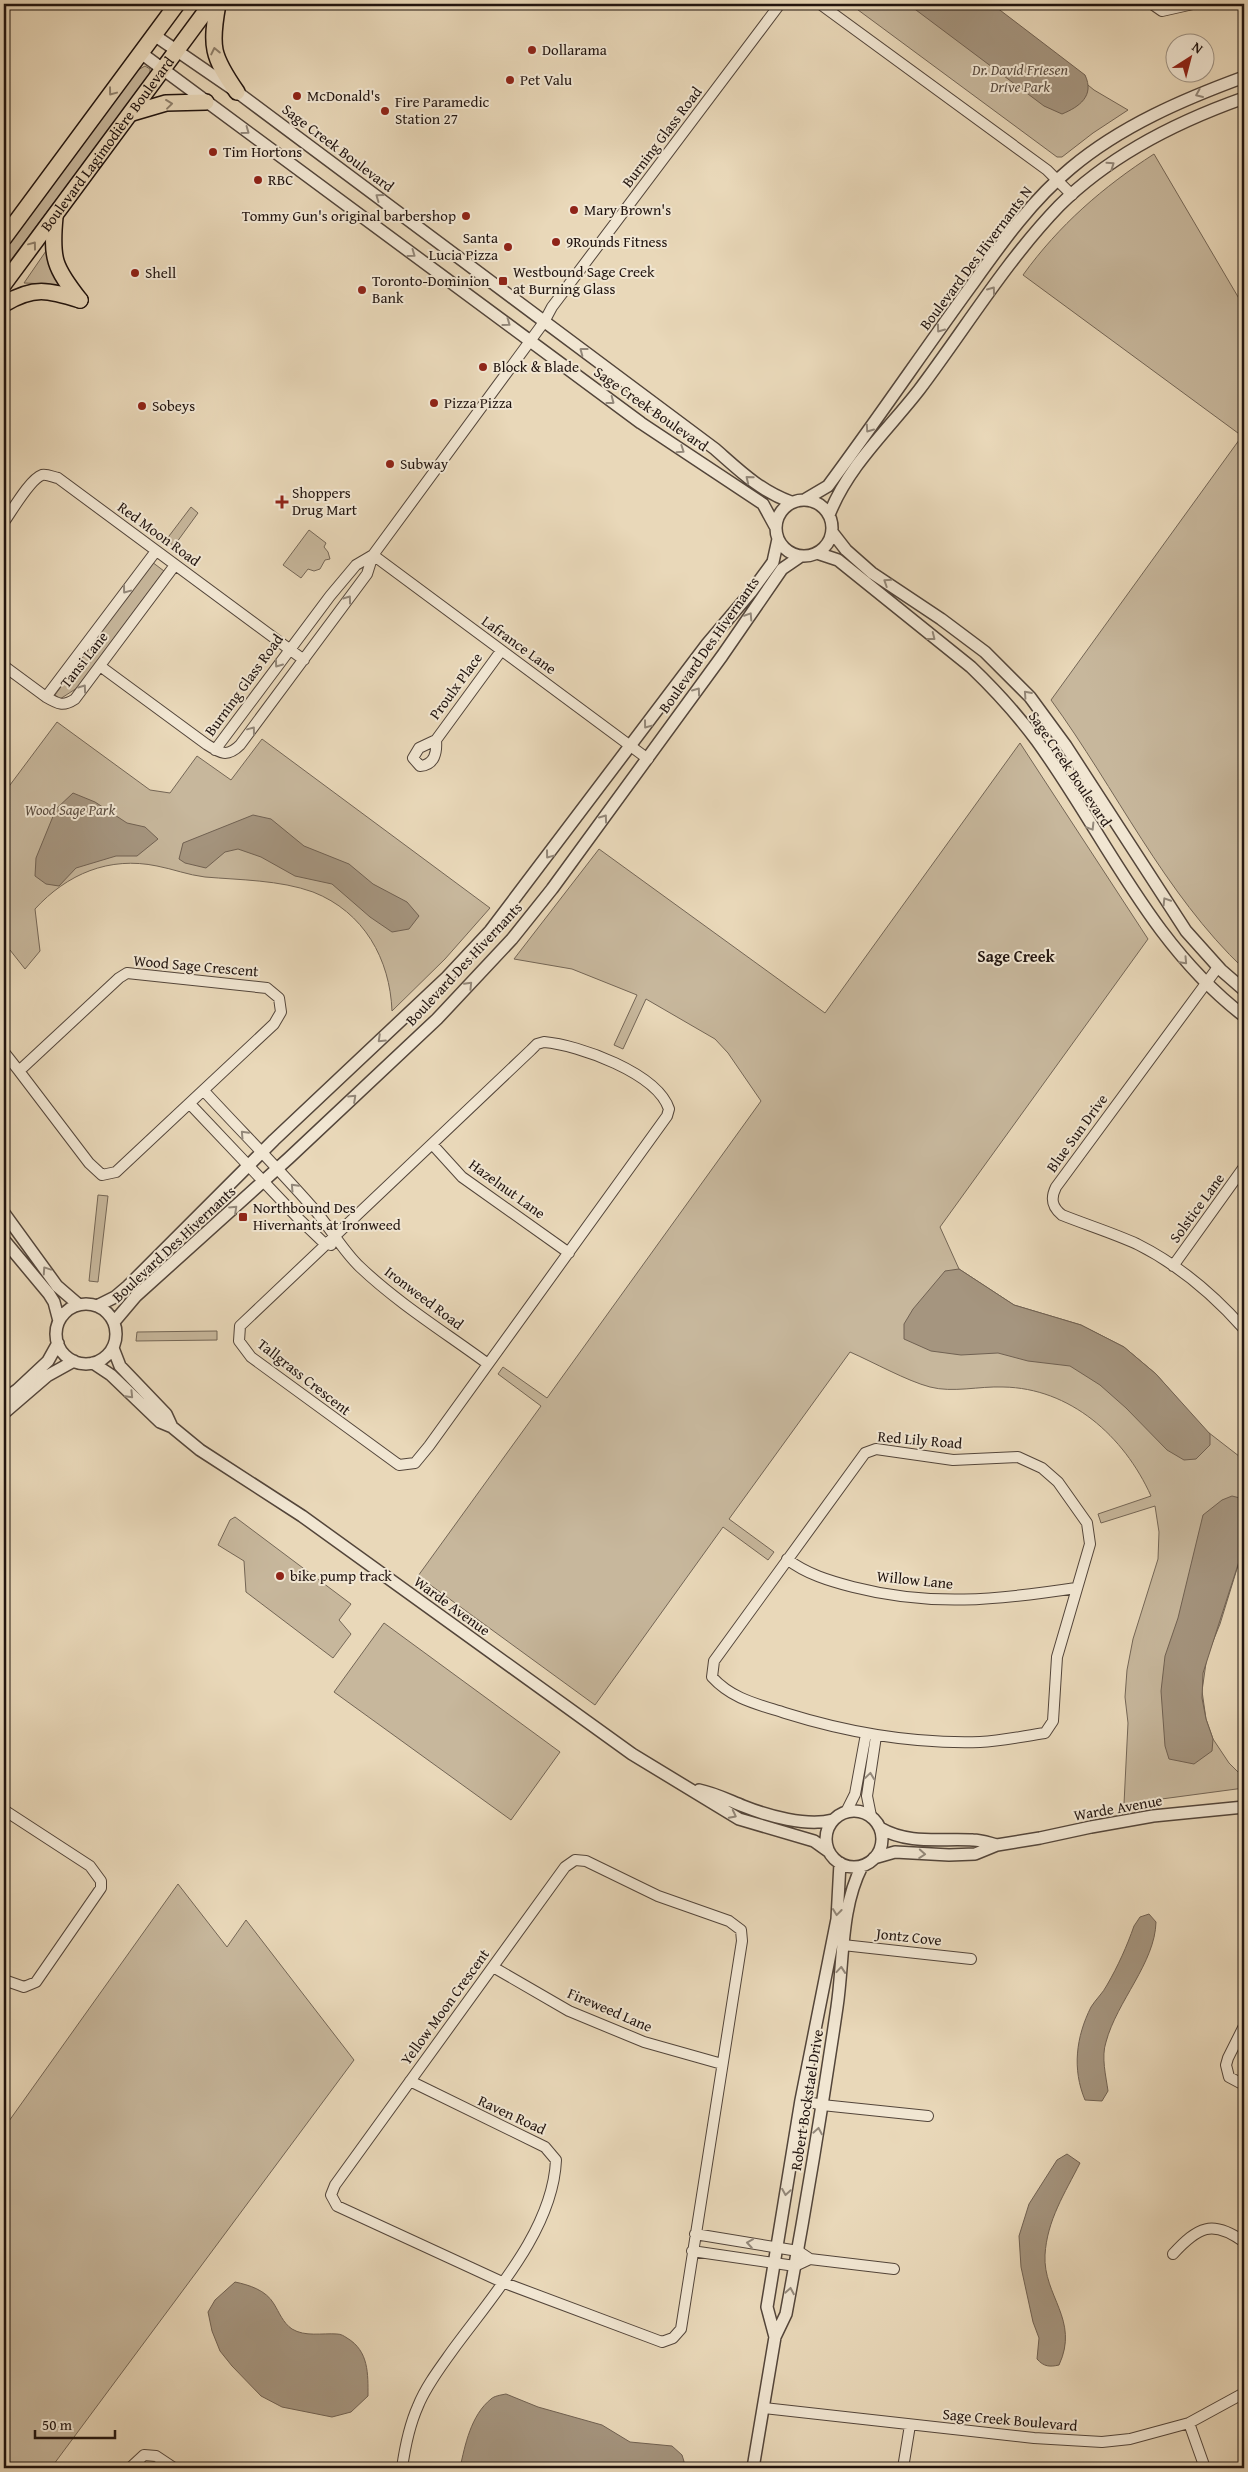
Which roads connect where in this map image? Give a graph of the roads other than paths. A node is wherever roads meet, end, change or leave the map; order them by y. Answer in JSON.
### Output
{"nodes":[{"id":1,"x":177,"y":4,"type":"edge"},
{"id":2,"x":211,"y":4,"type":"edge"},
{"id":3,"x":218,"y":4,"type":"edge"},
{"id":4,"x":780,"y":4,"type":"edge"},
{"id":5,"x":820,"y":4,"type":"edge"},
{"id":6,"x":1152,"y":4,"type":"edge"},
{"id":7,"x":1193,"y":4,"type":"edge"},
{"id":8,"x":154,"y":35,"type":"junction"},
{"id":9,"x":177,"y":51,"type":"junction"},
{"id":10,"x":141,"y":53,"type":"junction"},
{"id":11,"x":162,"y":69,"type":"junction"},
{"id":12,"x":1244,"y":77,"type":"edge"},
{"id":13,"x":237,"y":92,"type":"junction"},
{"id":14,"x":1244,"y":98,"type":"edge"},
{"id":15,"x":206,"y":102,"type":"junction"},
{"id":16,"x":132,"y":113,"type":"junction"},
{"id":17,"x":1056,"y":181,"type":"junction"},
{"id":18,"x":1072,"y":194,"type":"junction"},
{"id":19,"x":56,"y":215,"type":"junction"},
{"id":20,"x":4,"y":238,"type":"edge"},
{"id":21,"x":4,"y":284,"type":"edge"},
{"id":22,"x":4,"y":304,"type":"edge"},
{"id":23,"x":544,"y":322,"type":"junction"},
{"id":24,"x":530,"y":340,"type":"junction"},
{"id":25,"x":806,"y":499,"type":"junction"},
{"id":26,"x":791,"y":502,"type":"junction"},
{"id":27,"x":829,"y":515,"type":"junction"},
{"id":28,"x":4,"y":522,"type":"edge"},
{"id":29,"x":775,"y":526,"type":"junction"},
{"id":30,"x":832,"y":532,"type":"junction"},
{"id":31,"x":778,"y":538,"type":"junction"},
{"id":32,"x":156,"y":551,"type":"junction"},
{"id":33,"x":817,"y":553,"type":"junction"},
{"id":34,"x":373,"y":555,"type":"junction"},
{"id":35,"x":801,"y":556,"type":"junction"},
{"id":36,"x":175,"y":565,"type":"junction"},
{"id":37,"x":289,"y":649,"type":"junction"},
{"id":38,"x":501,"y":650,"type":"junction"},
{"id":39,"x":304,"y":660,"type":"junction"},
{"id":40,"x":4,"y":666,"type":"edge"},
{"id":41,"x":100,"y":666,"type":"junction"},
{"id":42,"x":46,"y":697,"type":"junction"},
{"id":43,"x":436,"y":740,"type":"dead end"},
{"id":44,"x":631,"y":746,"type":"junction"},
{"id":45,"x":215,"y":750,"type":"junction"},
{"id":46,"x":648,"y":759,"type":"junction"},
{"id":47,"x":1218,"y":967,"type":"junction"},
{"id":48,"x":1206,"y":982,"type":"junction"},
{"id":49,"x":1244,"y":990,"type":"edge"},
{"id":50,"x":1244,"y":1016,"type":"edge"},
{"id":51,"x":4,"y":1052,"type":"edge"},
{"id":52,"x":19,"y":1072,"type":"junction"},
{"id":53,"x":204,"y":1091,"type":"junction"},
{"id":54,"x":190,"y":1104,"type":"junction"},
{"id":55,"x":432,"y":1144,"type":"junction"},
{"id":56,"x":262,"y":1152,"type":"junction"},
{"id":57,"x":249,"y":1165,"type":"junction"},
{"id":58,"x":1244,"y":1167,"type":"edge"},
{"id":59,"x":277,"y":1169,"type":"junction"},
{"id":60,"x":264,"y":1181,"type":"junction"},
{"id":61,"x":4,"y":1213,"type":"edge"},
{"id":62,"x":336,"y":1235,"type":"junction"},
{"id":63,"x":4,"y":1240,"type":"edge"},
{"id":64,"x":327,"y":1243,"type":"junction"},
{"id":65,"x":346,"y":1252,"type":"junction"},
{"id":66,"x":569,"y":1253,"type":"junction"},
{"id":67,"x":1173,"y":1266,"type":"junction"},
{"id":68,"x":79,"y":1305,"type":"junction"},
{"id":69,"x":97,"y":1306,"type":"junction"},
{"id":70,"x":59,"y":1321,"type":"junction"},
{"id":71,"x":114,"y":1322,"type":"junction"},
{"id":72,"x":1244,"y":1329,"type":"edge"},
{"id":73,"x":58,"y":1343,"type":"junction"},
{"id":74,"x":113,"y":1348,"type":"junction"},
{"id":75,"x":74,"y":1361,"type":"junction"},
{"id":76,"x":93,"y":1363,"type":"junction"},
{"id":77,"x":488,"y":1364,"type":"junction"},
{"id":78,"x":4,"y":1399,"type":"edge"},
{"id":79,"x":4,"y":1414,"type":"edge"},
{"id":80,"x":172,"y":1427,"type":"junction"},
{"id":81,"x":787,"y":1559,"type":"junction"},
{"id":82,"x":1076,"y":1588,"type":"junction"},
{"id":83,"x":871,"y":1735,"type":"junction"},
{"id":84,"x":692,"y":1789,"type":"junction"},
{"id":85,"x":1244,"y":1807,"type":"edge"},
{"id":86,"x":4,"y":1810,"type":"edge"},
{"id":87,"x":846,"y":1812,"type":"junction"},
{"id":88,"x":871,"y":1816,"type":"junction"},
{"id":89,"x":833,"y":1820,"type":"junction"},
{"id":90,"x":880,"y":1828,"type":"junction"},
{"id":91,"x":997,"y":1844,"type":"junction"},
{"id":92,"x":828,"y":1850,"type":"junction"},
{"id":93,"x":874,"y":1858,"type":"junction"},
{"id":94,"x":840,"y":1863,"type":"junction"},
{"id":95,"x":862,"y":1866,"type":"junction"},
{"id":96,"x":843,"y":1945,"type":"junction"},
{"id":97,"x":971,"y":1959,"type":"dead end"},
{"id":98,"x":492,"y":1967,"type":"junction"},
{"id":99,"x":4,"y":1980,"type":"edge"},
{"id":100,"x":1244,"y":2026,"type":"edge"},
{"id":101,"x":722,"y":2064,"type":"junction"},
{"id":102,"x":410,"y":2081,"type":"junction"},
{"id":103,"x":1244,"y":2085,"type":"edge"},
{"id":104,"x":800,"y":2100,"type":"junction"},
{"id":105,"x":822,"y":2104,"type":"junction"},
{"id":106,"x":928,"y":2116,"type":"dead end"},
{"id":107,"x":695,"y":2234,"type":"junction"},
{"id":108,"x":1244,"y":2242,"type":"edge"},
{"id":109,"x":777,"y":2248,"type":"junction"},
{"id":110,"x":692,"y":2251,"type":"junction"},
{"id":111,"x":798,"y":2251,"type":"junction"},
{"id":112,"x":1173,"y":2254,"type":"dead end"},
{"id":113,"x":810,"y":2259,"type":"junction"},
{"id":114,"x":774,"y":2264,"type":"junction"},
{"id":115,"x":795,"y":2266,"type":"junction"},
{"id":116,"x":894,"y":2269,"type":"dead end"},
{"id":117,"x":502,"y":2282,"type":"junction"},
{"id":118,"x":774,"y":2337,"type":"junction"},
{"id":119,"x":1244,"y":2393,"type":"edge"},
{"id":120,"x":764,"y":2408,"type":"junction"},
{"id":121,"x":1189,"y":2423,"type":"junction"},
{"id":122,"x":910,"y":2425,"type":"junction"},
{"id":123,"x":130,"y":2468,"type":"edge"},
{"id":124,"x":174,"y":2468,"type":"edge"},
{"id":125,"x":402,"y":2468,"type":"edge"},
{"id":126,"x":753,"y":2468,"type":"edge"},
{"id":127,"x":903,"y":2468,"type":"edge"},
{"id":128,"x":1206,"y":2468,"type":"edge"}],
"edges":[{"from":1,"to":8,"type":"main road","name":"Boulevard Lagimodière Boulevard"},
{"from":2,"to":9,"type":"main road","name":"Boulevard Lagimodière Boulevard"},
{"from":13,"to":3,"type":"main road","one_way":true},
{"from":4,"to":23,"type":"street","name":"Burning Glass Road"},
{"from":5,"to":17,"type":"street"},
{"from":6,"to":7,"type":"street"},
{"from":8,"to":9,"type":"street","name":"Sage Creek Boulevard"},
{"from":8,"to":10,"type":"main road","name":"Boulevard Lagimodière Boulevard"},
{"from":9,"to":11,"type":"main road","name":"Boulevard Lagimodière Boulevard"},
{"from":9,"to":13,"type":"street","name":"Sage Creek Boulevard"},
{"from":10,"to":11,"type":"street","name":"Sage Creek Boulevard"},
{"from":10,"to":20,"type":"main road","name":"Boulevard Lagimodière Boulevard","one_way":true},
{"from":11,"to":15,"type":"street","name":"Sage Creek Boulevard"},
{"from":11,"to":16,"type":"main road","name":"Boulevard Lagimodière Boulevard"},
{"from":12,"to":17,"type":"street","name":"Boulevard Des Hivernants N","one_way":true},
{"from":23,"to":13,"type":"street","name":"Sage Creek Boulevard","one_way":true},
{"from":18,"to":14,"type":"street","one_way":true},
{"from":16,"to":15,"type":"main road","one_way":true},
{"from":15,"to":24,"type":"street","name":"Sage Creek Boulevard","one_way":true},
{"from":16,"to":19,"type":"main road","name":"Boulevard Lagimodière Boulevard"},
{"from":17,"to":18,"type":"street"},
{"from":17,"to":25,"type":"street","name":"Boulevard Des Hivernants N","one_way":true},
{"from":27,"to":18,"type":"street","one_way":true},
{"from":21,"to":19,"type":"main road","name":"Boulevard Lagimodière Boulevard","one_way":true},
{"from":19,"to":22,"type":"main road"},
{"from":23,"to":24,"type":"street","name":"Burning Glass Road"},
{"from":26,"to":23,"type":"street","name":"Sage Creek Boulevard","one_way":true},
{"from":24,"to":29,"type":"street","name":"Sage Creek Boulevard","one_way":true},
{"from":24,"to":34,"type":"street","name":"Burning Glass Road"},
{"from":25,"to":26,"type":"street"},
{"from":25,"to":27,"type":"street"},
{"from":26,"to":29,"type":"street"},
{"from":27,"to":30,"type":"street"},
{"from":28,"to":32,"type":"street","name":"Red Moon Road"},
{"from":29,"to":31,"type":"street"},
{"from":30,"to":33,"type":"street"},
{"from":47,"to":30,"type":"street","name":"Sage Creek Boulevard","one_way":true},
{"from":31,"to":35,"type":"street"},
{"from":31,"to":44,"type":"street","name":"Boulevard Des Hivernants","one_way":true},
{"from":32,"to":36,"type":"street","name":"Red Moon Road"},
{"from":32,"to":42,"type":"street","name":"Tansi Lane","one_way":true},
{"from":33,"to":35,"type":"street"},
{"from":33,"to":48,"type":"street","name":"Sage Creek Boulevard","one_way":true},
{"from":34,"to":37,"type":"street","name":"Burning Glass Road"},
{"from":34,"to":38,"type":"street","name":"Lafrance Lane"},
{"from":39,"to":34,"type":"street","name":"Burning Glass Road","one_way":true},
{"from":46,"to":35,"type":"street","name":"Boulevard Des Hivernants","one_way":true},
{"from":36,"to":37,"type":"street","name":"Red Moon Road"},
{"from":36,"to":41,"type":"street","name":"Tansi Lane"},
{"from":37,"to":39,"type":"street","name":"Red Moon Road"},
{"from":37,"to":45,"type":"street","name":"Burning Glass Road","one_way":true},
{"from":38,"to":43,"type":"street","name":"Proulx Place"},
{"from":38,"to":44,"type":"street","name":"Lafrance Lane"},
{"from":45,"to":39,"type":"street","name":"Burning Glass Road","one_way":true},
{"from":40,"to":42,"type":"street"},
{"from":42,"to":41,"type":"street","name":"Tansi Lane","one_way":true},
{"from":41,"to":45,"type":"street"},
{"from":44,"to":46,"type":"street","name":"Lafrance Lane"},
{"from":44,"to":56,"type":"street","name":"Boulevard Des Hivernants","one_way":true},
{"from":59,"to":46,"type":"street","name":"Boulevard Des Hivernants","one_way":true},
{"from":47,"to":48,"type":"street","name":"Blue Sun Drive"},
{"from":47,"to":49,"type":"street","name":"Sage Creek Boulevard"},
{"from":48,"to":50,"type":"street","name":"Sage Creek Boulevard"},
{"from":48,"to":67,"type":"street","name":"Blue Sun Drive"},
{"from":51,"to":52,"type":"street","name":"Wood Sage Crescent"},
{"from":52,"to":53,"type":"street","name":"Wood Sage Crescent"},
{"from":52,"to":54,"type":"street","name":"Wood Sage Crescent"},
{"from":53,"to":54,"type":"street","name":"Wood Sage Crescent"},
{"from":56,"to":53,"type":"street","one_way":true},
{"from":54,"to":57,"type":"street"},
{"from":55,"to":62,"type":"street","name":"Tallgrass Crescent"},
{"from":55,"to":66,"type":"street","name":"Hazelnut Lane"},
{"from":55,"to":66,"type":"street","name":"Tallgrass Crescent"},
{"from":56,"to":57,"type":"street","name":"Boulevard Des Hivernants"},
{"from":56,"to":59,"type":"street"},
{"from":57,"to":60,"type":"street","name":"Ironweed Road"},
{"from":57,"to":69,"type":"street","name":"Boulevard Des Hivernants"},
{"from":58,"to":67,"type":"street","name":"Solstice Lane"},
{"from":59,"to":60,"type":"street","name":"Boulevard Des Hivernants"},
{"from":62,"to":59,"type":"street","name":"Ironweed Road","one_way":true},
{"from":60,"to":64,"type":"street","name":"Ironweed Road"},
{"from":71,"to":60,"type":"street","name":"Boulevard Des Hivernants","one_way":true},
{"from":68,"to":61,"type":"street","one_way":true},
{"from":62,"to":64,"type":"street","name":"Tallgrass Crescent"},
{"from":62,"to":65,"type":"street","name":"Ironweed Road"},
{"from":63,"to":70,"type":"street"},
{"from":64,"to":65,"type":"street","name":"Ironweed Road"},
{"from":64,"to":77,"type":"street","name":"Tallgrass Crescent"},
{"from":65,"to":77,"type":"street","name":"Ironweed Road"},
{"from":66,"to":77,"type":"street","name":"Tallgrass Crescent"},
{"from":67,"to":72,"type":"street","name":"Blue Sun Drive"},
{"from":68,"to":69,"type":"street"},
{"from":68,"to":70,"type":"street"},
{"from":69,"to":71,"type":"street"},
{"from":70,"to":73,"type":"street"},
{"from":71,"to":74,"type":"street"},
{"from":73,"to":75,"type":"street"},
{"from":73,"to":78,"type":"street"},
{"from":74,"to":76,"type":"street"},
{"from":74,"to":80,"type":"street","name":"Warde Avenue"},
{"from":75,"to":76,"type":"street"},
{"from":75,"to":79,"type":"street"},
{"from":76,"to":80,"type":"street","name":"Warde Avenue","one_way":true},
{"from":80,"to":84,"type":"street","name":"Warde Avenue"},
{"from":81,"to":82,"type":"street","name":"Willow Lane"},
{"from":81,"to":82,"type":"street","name":"Red Lily Road"},
{"from":81,"to":83,"type":"street","name":"Red Lily Road"},
{"from":82,"to":83,"type":"street","name":"Red Lily Road"},
{"from":83,"to":87,"type":"street"},
{"from":88,"to":83,"type":"street","one_way":true},
{"from":84,"to":89,"type":"street","name":"Warde Avenue"},
{"from":84,"to":92,"type":"street","name":"Warde Avenue","one_way":true},
{"from":85,"to":91,"type":"street","name":"Warde Avenue"},
{"from":86,"to":99,"type":"street"},
{"from":87,"to":88,"type":"street"},
{"from":87,"to":89,"type":"street"},
{"from":88,"to":90,"type":"street"},
{"from":89,"to":92,"type":"street"},
{"from":90,"to":91,"type":"street","name":"Warde Avenue"},
{"from":90,"to":93,"type":"street"},
{"from":93,"to":91,"type":"street","name":"Warde Avenue","one_way":true},
{"from":92,"to":94,"type":"street"},
{"from":93,"to":95,"type":"street"},
{"from":94,"to":95,"type":"street"},
{"from":94,"to":104,"type":"street","name":"Robert Bockstael Drive","one_way":true},
{"from":95,"to":96,"type":"street","name":"Robert Bockstael Drive"},
{"from":96,"to":97,"type":"street","name":"Jontz Cove"},
{"from":105,"to":96,"type":"street","name":"Robert Bockstael Drive","one_way":true},
{"from":98,"to":101,"type":"street","name":"Fireweed Lane"},
{"from":98,"to":101,"type":"street","name":"Yellow Moon Crescent"},
{"from":98,"to":102,"type":"street","name":"Yellow Moon Crescent"},
{"from":100,"to":103,"type":"street"},
{"from":101,"to":107,"type":"street","name":"Yellow Moon Crescent"},
{"from":102,"to":117,"type":"street","name":"Raven Road"},
{"from":102,"to":117,"type":"street","name":"Yellow Moon Crescent"},
{"from":104,"to":105,"type":"street"},
{"from":104,"to":109,"type":"street","name":"Robert Bockstael Drive","one_way":true},
{"from":105,"to":106,"type":"street"},
{"from":111,"to":105,"type":"street","name":"Robert Bockstael Drive","one_way":true},
{"from":109,"to":107,"type":"street","one_way":true},
{"from":107,"to":110,"type":"street","name":"Yellow Moon Crescent"},
{"from":108,"to":112,"type":"street"},
{"from":109,"to":111,"type":"street"},
{"from":109,"to":114,"type":"street","name":"Robert Bockstael Drive"},
{"from":110,"to":114,"type":"street"},
{"from":110,"to":117,"type":"street","name":"Yellow Moon Crescent"},
{"from":111,"to":113,"type":"street"},
{"from":111,"to":115,"type":"street","name":"Robert Bockstael Drive"},
{"from":113,"to":115,"type":"street"},
{"from":113,"to":116,"type":"street"},
{"from":114,"to":115,"type":"street"},
{"from":114,"to":118,"type":"street","name":"Robert Bockstael Drive"},
{"from":118,"to":115,"type":"street","name":"Robert Bockstael Drive","one_way":true},
{"from":117,"to":125,"type":"street"},
{"from":118,"to":120,"type":"street","name":"Robert Bockstael Drive"},
{"from":119,"to":121,"type":"street","name":"Sage Creek Boulevard"},
{"from":120,"to":122,"type":"street","name":"Sage Creek Boulevard"},
{"from":120,"to":126,"type":"street","name":"Robert Bockstael Drive"},
{"from":121,"to":122,"type":"street","name":"Sage Creek Boulevard"},
{"from":121,"to":128,"type":"street"},
{"from":122,"to":127,"type":"street"},
{"from":123,"to":124,"type":"street"}]}
